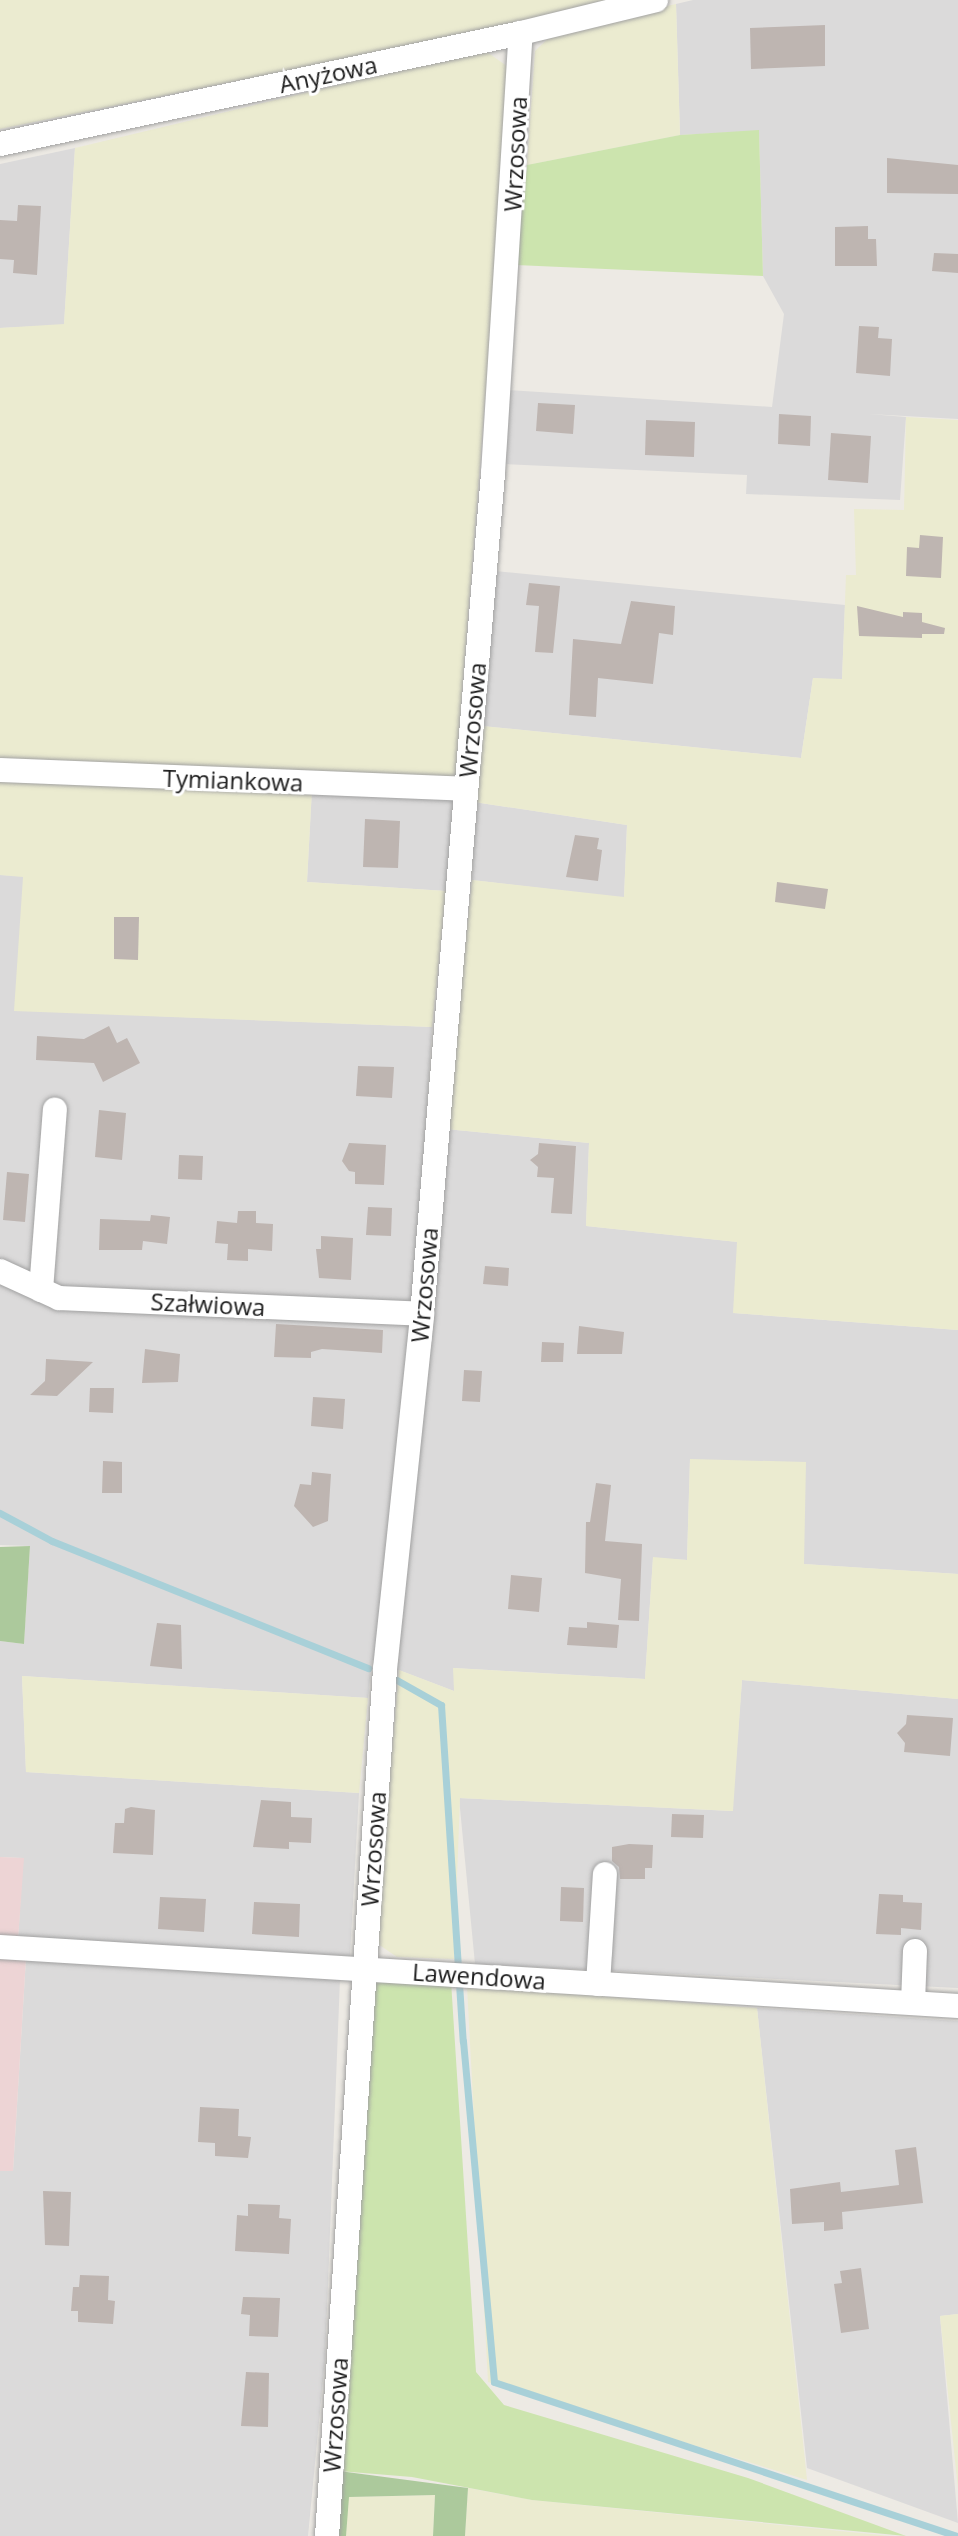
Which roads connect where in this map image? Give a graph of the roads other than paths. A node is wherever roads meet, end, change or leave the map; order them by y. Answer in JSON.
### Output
{"nodes":[{"id":1,"x":656,"y":0,"type":"edge"},
{"id":2,"x":521,"y":33,"type":"junction"},
{"id":3,"x":0,"y":144,"type":"edge"},
{"id":4,"x":0,"y":770,"type":"edge"},
{"id":5,"x":466,"y":789,"type":"junction"},
{"id":6,"x":55,"y":1110,"type":"dead end"},
{"id":7,"x":0,"y":1271,"type":"edge"},
{"id":8,"x":41,"y":1290,"type":"junction"},
{"id":9,"x":422,"y":1314,"type":"junction"},
{"id":10,"x":605,"y":1874,"type":"dead end"},
{"id":11,"x":0,"y":1947,"type":"edge"},
{"id":12,"x":915,"y":1951,"type":"dead end"},
{"id":13,"x":365,"y":1968,"type":"junction"},
{"id":14,"x":598,"y":1984,"type":"junction"},
{"id":15,"x":913,"y":2003,"type":"junction"},
{"id":16,"x":958,"y":2006,"type":"edge"},
{"id":17,"x":327,"y":2536,"type":"edge"}],
"edges":[{"from":1,"to":2,"type":"street","name":"Anyżowa"},
{"from":2,"to":3,"type":"street","name":"Anyżowa"},
{"from":2,"to":5,"type":"street","name":"Wrzosowa"},
{"from":4,"to":5,"type":"street","name":"Tymiankowa"},
{"from":5,"to":9,"type":"street","name":"Wrzosowa"},
{"from":6,"to":8,"type":"street"},
{"from":7,"to":8,"type":"street","name":"Szałwiowa"},
{"from":8,"to":9,"type":"street","name":"Szałwiowa"},
{"from":9,"to":13,"type":"street","name":"Wrzosowa"},
{"from":10,"to":14,"type":"street"},
{"from":11,"to":13,"type":"street","name":"Lawendowa"},
{"from":12,"to":15,"type":"street"},
{"from":13,"to":14,"type":"street","name":"Lawendowa"},
{"from":13,"to":17,"type":"street","name":"Wrzosowa"},
{"from":14,"to":15,"type":"street","name":"Lawendowa"},
{"from":15,"to":16,"type":"street","name":"Lawendowa"}]}
